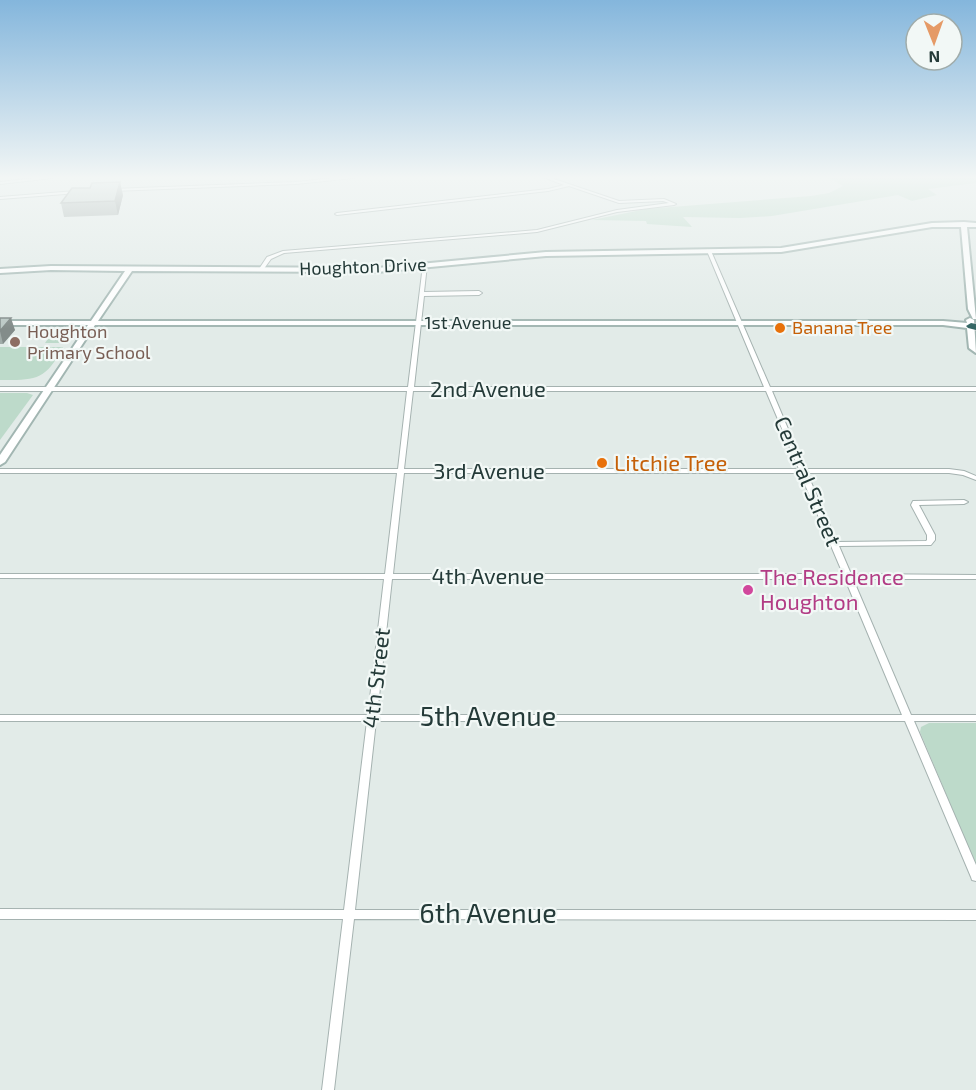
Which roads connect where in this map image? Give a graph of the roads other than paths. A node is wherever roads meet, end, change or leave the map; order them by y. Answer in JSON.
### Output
{"nodes":[{"id":1,"x":550,"y":228,"type":"edge"},
{"id":2,"x":915,"y":228,"type":"edge"},
{"id":3,"x":964,"y":228,"type":"edge"},
{"id":4,"x":890,"y":232,"type":"junction"},
{"id":5,"x":897,"y":236,"type":"dead end"},
{"id":6,"x":709,"y":251,"type":"junction"},
{"id":7,"x":425,"y":266,"type":"junction"},
{"id":8,"x":130,"y":268,"type":"junction"},
{"id":9,"x":153,"y":268,"type":"junction"},
{"id":10,"x":261,"y":269,"type":"junction"},
{"id":11,"x":0,"y":271,"type":"edge"},
{"id":12,"x":123,"y":278,"type":"junction"},
{"id":13,"x":479,"y":293,"type":"dead end"},
{"id":14,"x":421,"y":294,"type":"junction"},
{"id":15,"x":0,"y":323,"type":"edge"},
{"id":16,"x":93,"y":323,"type":"junction"},
{"id":17,"x":417,"y":323,"type":"junction"},
{"id":18,"x":740,"y":323,"type":"junction"},
{"id":19,"x":974,"y":326,"type":"edge"},
{"id":20,"x":976,"y":351,"type":"edge"},
{"id":21,"x":768,"y":388,"type":"junction"},
{"id":22,"x":0,"y":389,"type":"edge"},
{"id":23,"x":49,"y":389,"type":"junction"},
{"id":24,"x":410,"y":389,"type":"junction"},
{"id":25,"x":976,"y":389,"type":"edge"},
{"id":26,"x":0,"y":462,"type":"edge"},
{"id":27,"x":802,"y":470,"type":"junction"},
{"id":28,"x":0,"y":471,"type":"edge"},
{"id":29,"x":400,"y":471,"type":"junction"},
{"id":30,"x":976,"y":478,"type":"edge"},
{"id":31,"x":964,"y":502,"type":"dead end"},
{"id":32,"x":836,"y":544,"type":"junction"},
{"id":33,"x":0,"y":576,"type":"edge"},
{"id":34,"x":388,"y":576,"type":"junction"},
{"id":35,"x":847,"y":576,"type":"junction"},
{"id":36,"x":976,"y":576,"type":"edge"},
{"id":37,"x":371,"y":717,"type":"junction"},
{"id":38,"x":908,"y":717,"type":"junction"},
{"id":39,"x":0,"y":718,"type":"edge"},
{"id":40,"x":976,"y":718,"type":"edge"},
{"id":41,"x":976,"y":877,"type":"edge"},
{"id":42,"x":0,"y":914,"type":"edge"},
{"id":43,"x":349,"y":915,"type":"junction"},
{"id":44,"x":976,"y":915,"type":"edge"},
{"id":45,"x":328,"y":1090,"type":"edge"}],
"edges":[{"from":1,"to":10,"type":"street"},
{"from":2,"to":4,"type":"street","name":"Houghton Drive"},
{"from":3,"to":19,"type":"street"},
{"from":4,"to":5,"type":"street"},
{"from":4,"to":6,"type":"street","name":"Houghton Drive"},
{"from":6,"to":7,"type":"street","name":"Houghton Drive"},
{"from":6,"to":18,"type":"street","name":"Central Street"},
{"from":7,"to":10,"type":"street","name":"Houghton Drive"},
{"from":7,"to":14,"type":"street","name":"4th Street"},
{"from":8,"to":9,"type":"street","name":"Houghton Drive"},
{"from":8,"to":11,"type":"street","name":"Houghton Drive"},
{"from":8,"to":12,"type":"street"},
{"from":9,"to":10,"type":"street","name":"Houghton Drive"},
{"from":9,"to":12,"type":"street"},
{"from":12,"to":16,"type":"street"},
{"from":13,"to":14,"type":"street"},
{"from":14,"to":17,"type":"street","name":"4th Street"},
{"from":15,"to":16,"type":"street","name":"1st Avenue"},
{"from":16,"to":17,"type":"street","name":"1st Avenue"},
{"from":16,"to":23,"type":"street"},
{"from":17,"to":18,"type":"street","name":"1st Avenue"},
{"from":17,"to":24,"type":"street","name":"4th Street"},
{"from":18,"to":19,"type":"street","name":"1st Avenue"},
{"from":18,"to":21,"type":"street","name":"Central Street"},
{"from":19,"to":20,"type":"street"},
{"from":21,"to":24,"type":"street","name":"2nd Avenue"},
{"from":21,"to":25,"type":"street","name":"2nd Avenue"},
{"from":21,"to":27,"type":"street","name":"Central Street"},
{"from":22,"to":23,"type":"street","name":"2nd Avenue"},
{"from":23,"to":24,"type":"street","name":"2nd Avenue"},
{"from":23,"to":26,"type":"street"},
{"from":24,"to":29,"type":"street","name":"4th Street"},
{"from":27,"to":29,"type":"street","name":"3rd Avenue"},
{"from":27,"to":30,"type":"street","name":"3rd Avenue"},
{"from":27,"to":32,"type":"street","name":"Central Street"},
{"from":28,"to":29,"type":"street","name":"3rd Avenue"},
{"from":29,"to":34,"type":"street","name":"4th Street"},
{"from":31,"to":32,"type":"street"},
{"from":32,"to":35,"type":"street","name":"Central Street"},
{"from":33,"to":34,"type":"street","name":"4th Avenue"},
{"from":34,"to":35,"type":"street","name":"4th Avenue"},
{"from":34,"to":37,"type":"street","name":"4th Street"},
{"from":35,"to":36,"type":"street","name":"4th Avenue"},
{"from":35,"to":38,"type":"street","name":"Central Street"},
{"from":37,"to":38,"type":"street","name":"5th Avenue"},
{"from":37,"to":39,"type":"street","name":"5th Avenue"},
{"from":37,"to":43,"type":"street","name":"4th Street"},
{"from":38,"to":40,"type":"street","name":"5th Avenue"},
{"from":38,"to":41,"type":"street","name":"Central Street"},
{"from":42,"to":43,"type":"street","name":"6th Avenue"},
{"from":43,"to":44,"type":"street","name":"6th Avenue"},
{"from":43,"to":45,"type":"street","name":"4th Street"}]}
